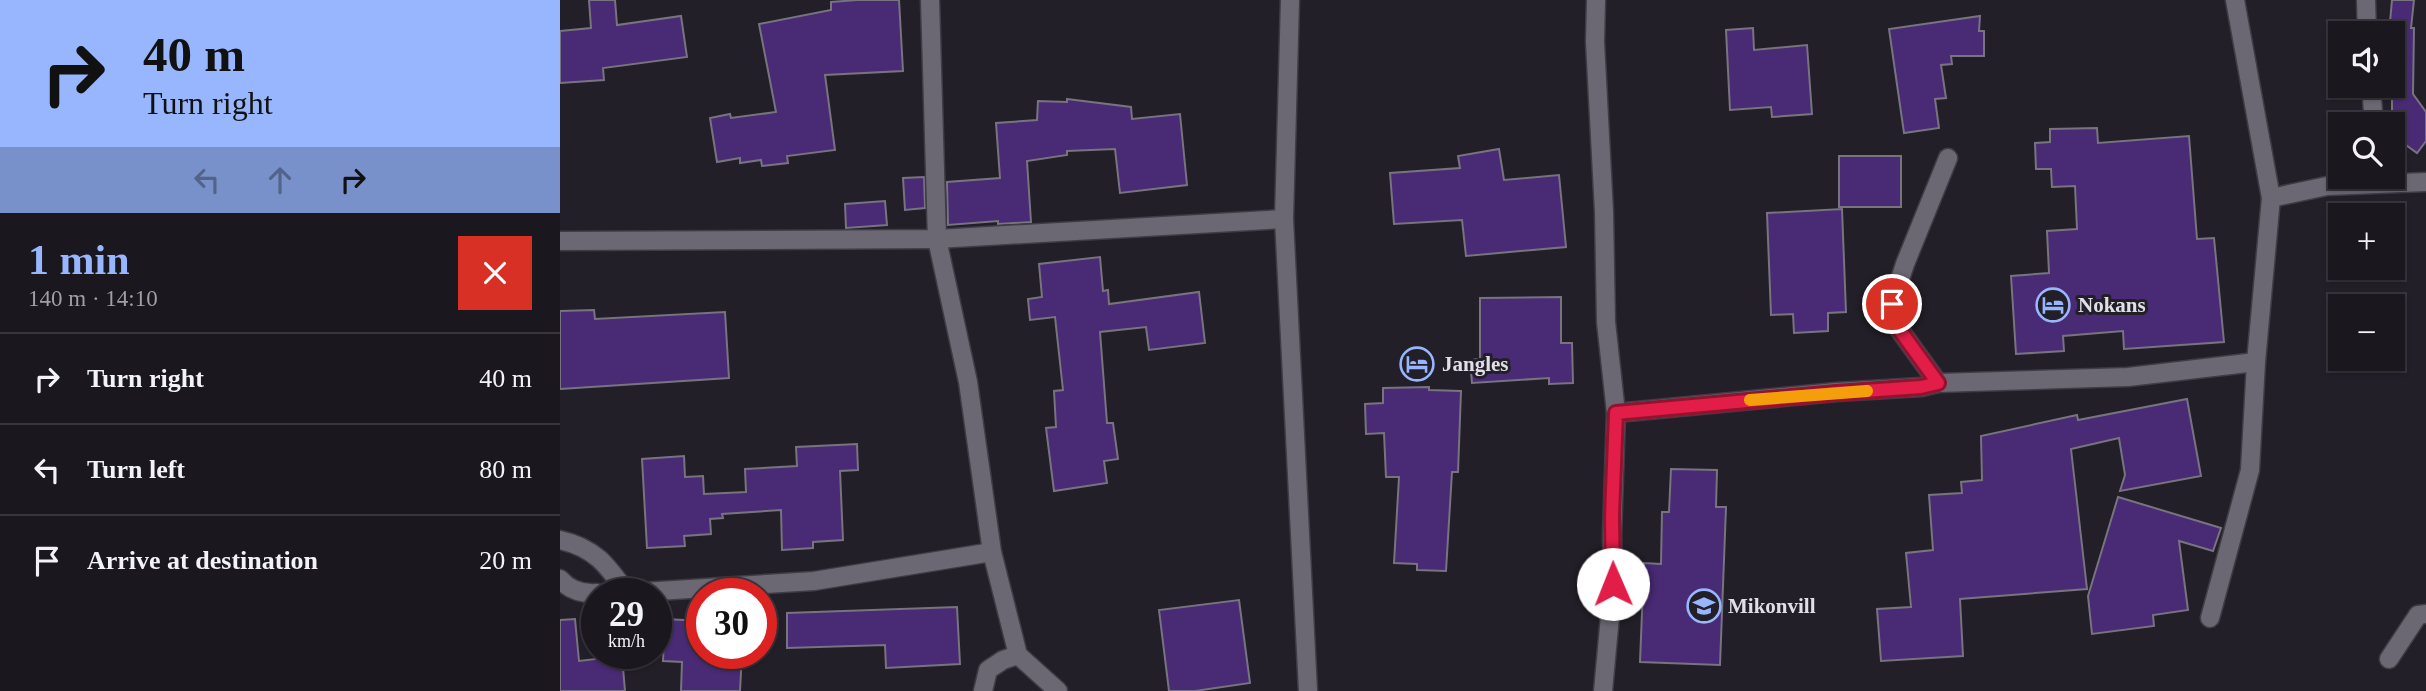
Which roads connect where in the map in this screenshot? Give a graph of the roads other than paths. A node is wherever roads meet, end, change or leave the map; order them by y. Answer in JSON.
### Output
{"nodes":[{"id":1,"x":930,"y":0,"type":"edge"},
{"id":2,"x":1290,"y":0,"type":"edge"},
{"id":3,"x":1596,"y":0,"type":"edge"},
{"id":4,"x":2235,"y":0,"type":"edge"},
{"id":5,"x":2366,"y":0,"type":"edge"},
{"id":6,"x":2367,"y":21,"type":"edge"},
{"id":7,"x":1948,"y":158,"type":"dead end"},
{"id":8,"x":2405,"y":176,"type":"edge"},
{"id":9,"x":2426,"y":182,"type":"edge"},
{"id":10,"x":2328,"y":186,"type":"edge"},
{"id":11,"x":2271,"y":198,"type":"junction"},
{"id":12,"x":1284,"y":219,"type":"junction"},
{"id":13,"x":937,"y":239,"type":"junction"},
{"id":14,"x":560,"y":241,"type":"edge"},
{"id":15,"x":2256,"y":362,"type":"junction"},
{"id":16,"x":1938,"y":383,"type":"junction"},
{"id":17,"x":1616,"y":413,"type":"junction"},
{"id":18,"x":560,"y":540,"type":"edge"},
{"id":19,"x":992,"y":552,"type":"junction"},
{"id":20,"x":616,"y":578,"type":"edge"},
{"id":21,"x":560,"y":579,"type":"edge"},
{"id":22,"x":672,"y":590,"type":"edge"},
{"id":23,"x":581,"y":592,"type":"edge"},
{"id":24,"x":2426,"y":614,"type":"edge"},
{"id":25,"x":2210,"y":618,"type":"dead end"},
{"id":26,"x":1018,"y":654,"type":"junction"},
{"id":27,"x":2389,"y":659,"type":"dead end"},
{"id":28,"x":983,"y":691,"type":"edge"},
{"id":29,"x":1058,"y":691,"type":"edge"},
{"id":30,"x":1308,"y":691,"type":"edge"},
{"id":31,"x":1603,"y":691,"type":"edge"}],
"edges":[{"from":1,"to":13,"type":"street"},
{"from":2,"to":12,"type":"street"},
{"from":3,"to":17,"type":"street"},
{"from":4,"to":11,"type":"street"},
{"from":5,"to":6,"type":"street"},
{"from":7,"to":16,"type":"street"},
{"from":8,"to":9,"type":"street"},
{"from":10,"to":11,"type":"street"},
{"from":11,"to":15,"type":"street"},
{"from":12,"to":13,"type":"street"},
{"from":12,"to":30,"type":"street"},
{"from":13,"to":14,"type":"street"},
{"from":13,"to":19,"type":"street"},
{"from":15,"to":16,"type":"street"},
{"from":15,"to":25,"type":"street"},
{"from":16,"to":17,"type":"street"},
{"from":17,"to":31,"type":"street"},
{"from":18,"to":20,"type":"street"},
{"from":19,"to":22,"type":"street"},
{"from":19,"to":26,"type":"street"},
{"from":21,"to":23,"type":"street"},
{"from":24,"to":27,"type":"street"},
{"from":26,"to":28,"type":"street"},
{"from":26,"to":29,"type":"street"}]}
